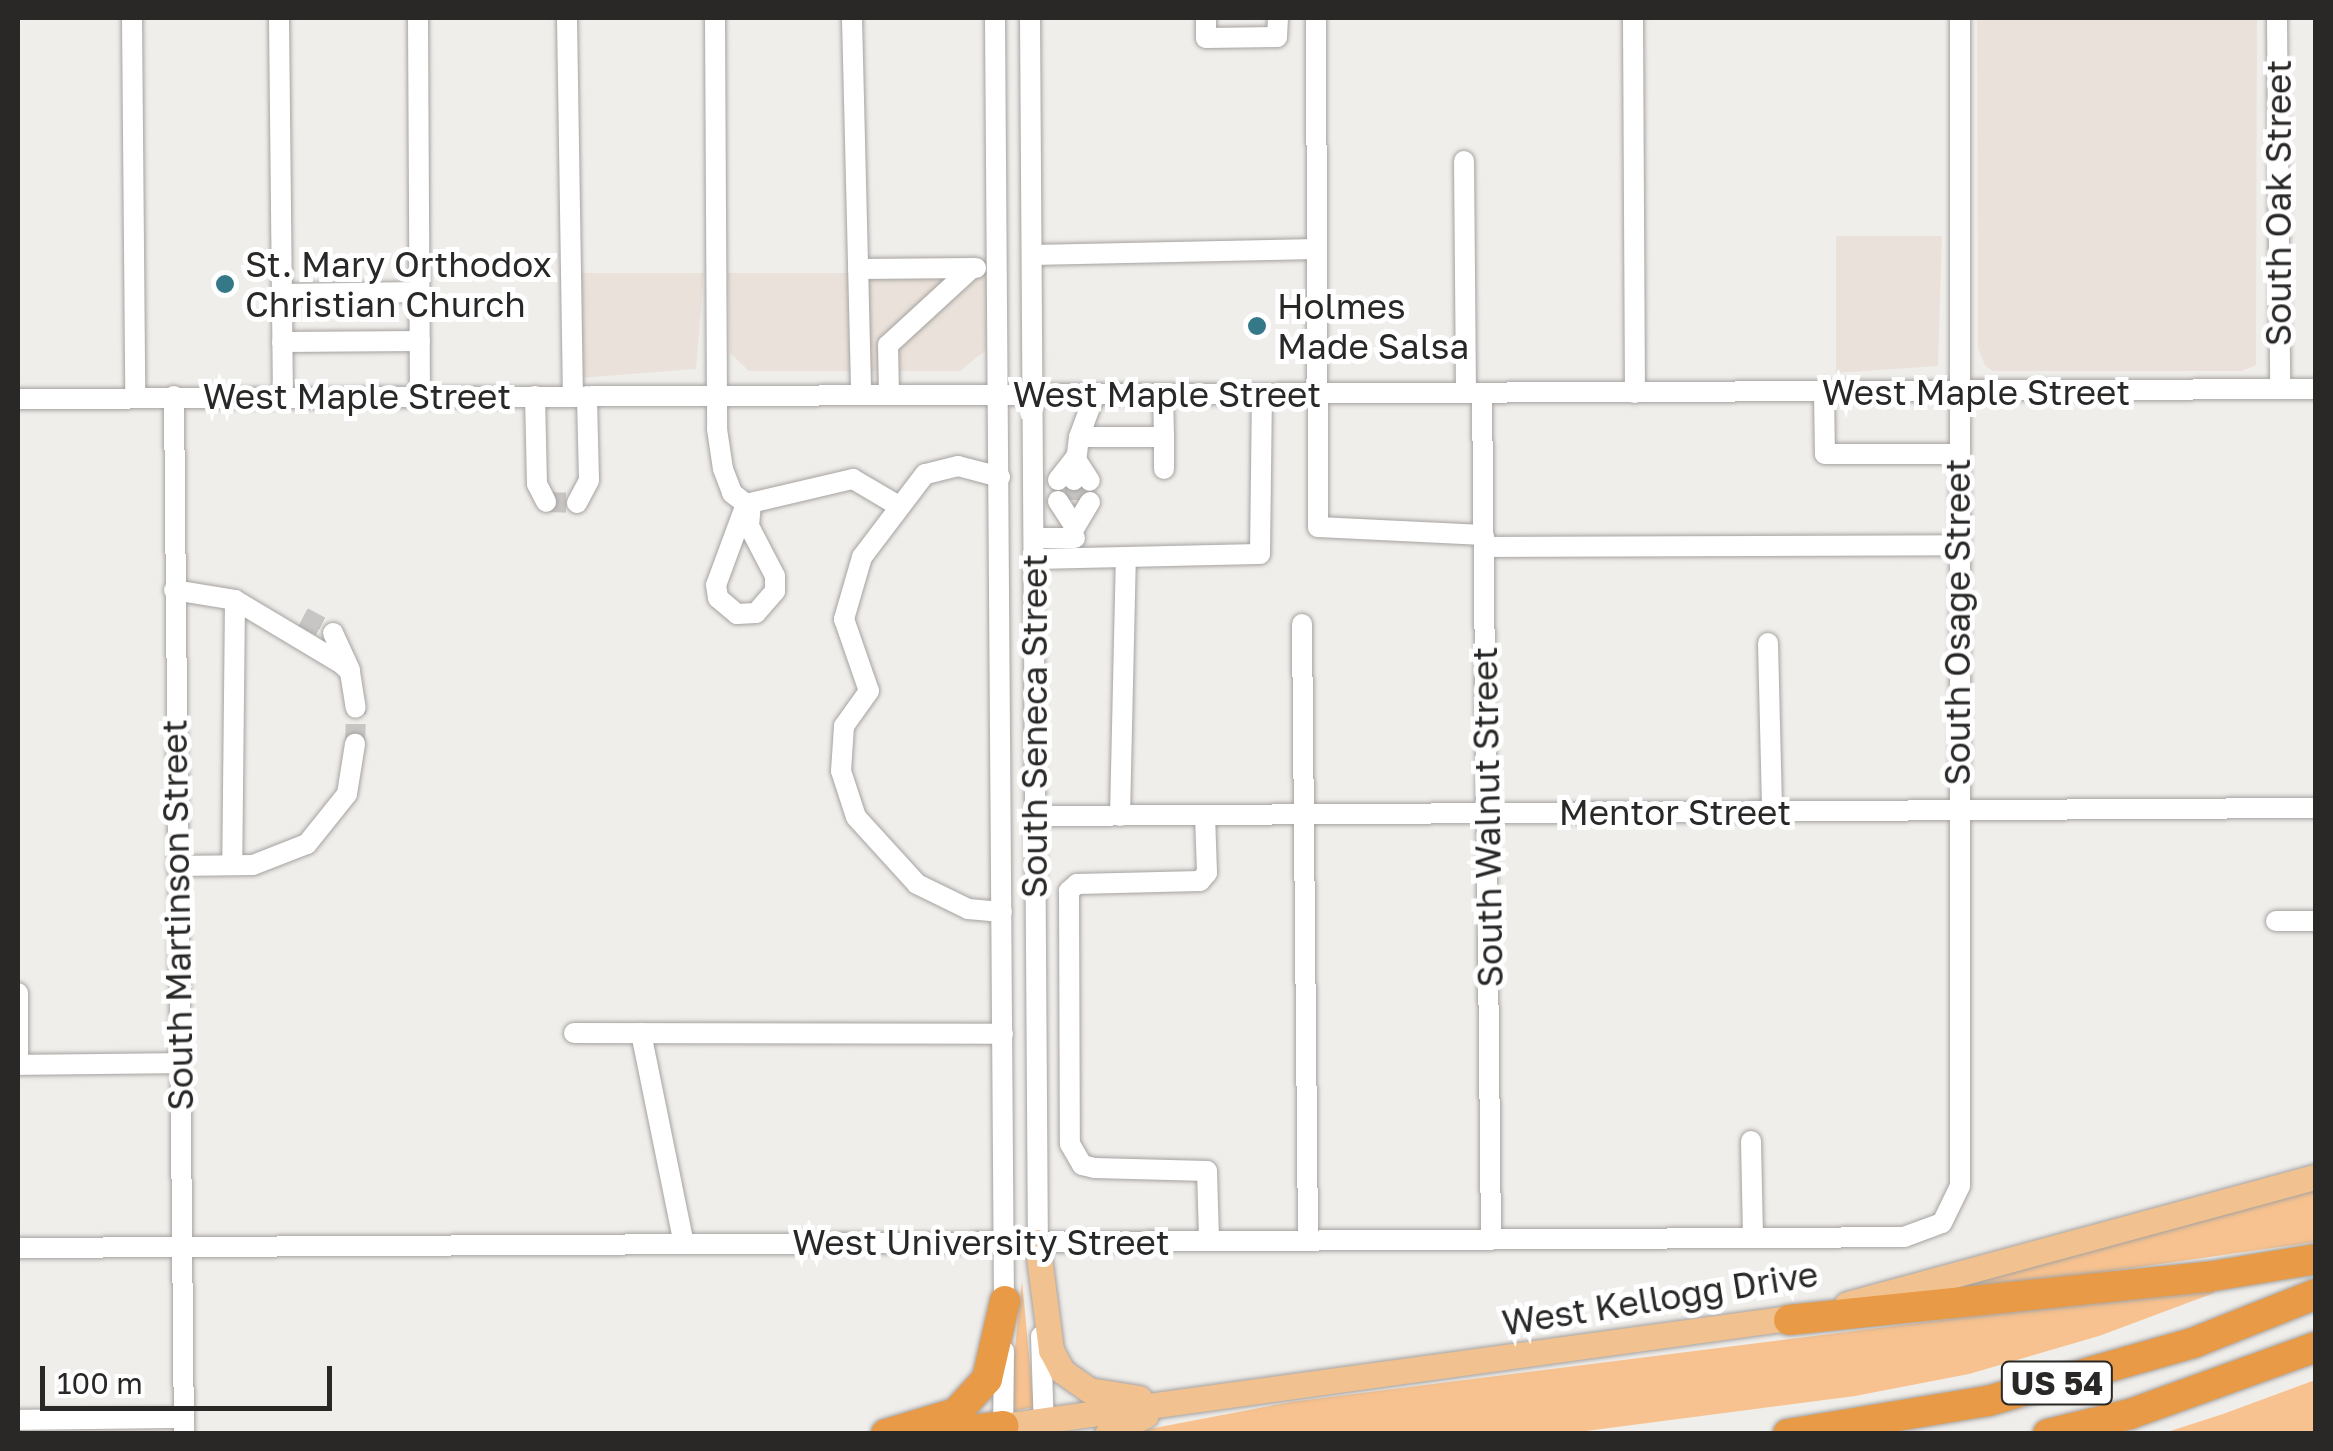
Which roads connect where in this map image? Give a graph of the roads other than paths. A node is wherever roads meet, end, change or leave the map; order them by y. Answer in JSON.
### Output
{"nodes":[{"id":1,"x":132,"y":18,"type":"edge"},
{"id":2,"x":279,"y":18,"type":"edge"},
{"id":3,"x":418,"y":18,"type":"edge"},
{"id":4,"x":568,"y":18,"type":"edge"},
{"id":5,"x":715,"y":18,"type":"edge"},
{"id":6,"x":852,"y":18,"type":"edge"},
{"id":7,"x":995,"y":18,"type":"edge"},
{"id":8,"x":1030,"y":18,"type":"edge"},
{"id":9,"x":1206,"y":18,"type":"edge"},
{"id":10,"x":1278,"y":18,"type":"edge"},
{"id":11,"x":1316,"y":18,"type":"edge"},
{"id":12,"x":1634,"y":18,"type":"edge"},
{"id":13,"x":1960,"y":18,"type":"edge"},
{"id":14,"x":2277,"y":18,"type":"edge"},
{"id":15,"x":1464,"y":161,"type":"dead end"},
{"id":16,"x":1317,"y":249,"type":"junction"},
{"id":17,"x":1032,"y":255,"type":"junction"},
{"id":18,"x":972,"y":268,"type":"junction"},
{"id":19,"x":998,"y":268,"type":"junction"},
{"id":20,"x":858,"y":269,"type":"junction"},
{"id":21,"x":420,"y":292,"type":"junction"},
{"id":22,"x":282,"y":294,"type":"junction"},
{"id":23,"x":859,"y":320,"type":"junction"},
{"id":24,"x":420,"y":341,"type":"junction"},
{"id":25,"x":282,"y":342,"type":"junction"},
{"id":26,"x":888,"y":345,"type":"junction"},
{"id":27,"x":2280,"y":389,"type":"junction"},
{"id":28,"x":2316,"y":389,"type":"edge"},
{"id":29,"x":1000,"y":394,"type":"junction"},
{"id":30,"x":1033,"y":394,"type":"junction"},
{"id":31,"x":1094,"y":394,"type":"junction"},
{"id":32,"x":1164,"y":394,"type":"junction"},
{"id":33,"x":1262,"y":394,"type":"junction"},
{"id":34,"x":1317,"y":394,"type":"junction"},
{"id":35,"x":1474,"y":394,"type":"junction"},
{"id":36,"x":1635,"y":394,"type":"junction"},
{"id":37,"x":1824,"y":394,"type":"junction"},
{"id":38,"x":1960,"y":394,"type":"junction"},
{"id":39,"x":861,"y":395,"type":"junction"},
{"id":40,"x":888,"y":395,"type":"junction"},
{"id":41,"x":174,"y":396,"type":"junction"},
{"id":42,"x":282,"y":396,"type":"junction"},
{"id":43,"x":420,"y":396,"type":"junction"},
{"id":44,"x":535,"y":396,"type":"junction"},
{"id":45,"x":580,"y":396,"type":"junction"},
{"id":46,"x":718,"y":396,"type":"junction"},
{"id":47,"x":135,"y":397,"type":"junction"},
{"id":48,"x":18,"y":398,"type":"edge"},
{"id":49,"x":1164,"y":437,"type":"junction"},
{"id":50,"x":1077,"y":447,"type":"junction"},
{"id":51,"x":1955,"y":454,"type":"junction"},
{"id":52,"x":1164,"y":469,"type":"dead end"},
{"id":53,"x":1000,"y":477,"type":"junction"},
{"id":54,"x":546,"y":502,"type":"dead end"},
{"id":55,"x":577,"y":503,"type":"dead end"},
{"id":56,"x":748,"y":504,"type":"junction"},
{"id":57,"x":897,"y":505,"type":"junction"},
{"id":58,"x":1075,"y":541,"type":"junction"},
{"id":59,"x":1484,"y":541,"type":"junction"},
{"id":60,"x":1956,"y":545,"type":"junction"},
{"id":61,"x":1034,"y":548,"type":"junction"},
{"id":62,"x":1126,"y":558,"type":"junction"},
{"id":63,"x":174,"y":590,"type":"junction"},
{"id":64,"x":229,"y":599,"type":"junction"},
{"id":65,"x":303,"y":617,"type":"tunnel mouth"},
{"id":66,"x":276,"y":623,"type":"junction"},
{"id":67,"x":1302,"y":624,"type":"dead end"},
{"id":68,"x":333,"y":632,"type":"tunnel mouth"},
{"id":69,"x":1768,"y":642,"type":"dead end"},
{"id":70,"x":350,"y":672,"type":"junction"},
{"id":71,"x":356,"y":708,"type":"tunnel mouth"},
{"id":72,"x":355,"y":744,"type":"tunnel mouth"},
{"id":73,"x":2316,"y":808,"type":"edge"},
{"id":74,"x":1487,"y":812,"type":"junction"},
{"id":75,"x":1772,"y":812,"type":"junction"},
{"id":76,"x":1958,"y":812,"type":"junction"},
{"id":77,"x":1305,"y":814,"type":"junction"},
{"id":78,"x":1205,"y":815,"type":"junction"},
{"id":79,"x":1034,"y":816,"type":"junction"},
{"id":80,"x":1120,"y":816,"type":"junction"},
{"id":81,"x":232,"y":865,"type":"junction"},
{"id":82,"x":177,"y":866,"type":"junction"},
{"id":83,"x":1002,"y":912,"type":"junction"},
{"id":84,"x":2276,"y":921,"type":"dead end"},
{"id":85,"x":2316,"y":921,"type":"edge"},
{"id":86,"x":1069,"y":935,"type":"junction"},
{"id":87,"x":1035,"y":936,"type":"junction"},
{"id":88,"x":18,"y":992,"type":"edge"},
{"id":89,"x":574,"y":1033,"type":"dead end"},
{"id":90,"x":641,"y":1033,"type":"junction"},
{"id":91,"x":1003,"y":1034,"type":"junction"},
{"id":92,"x":1070,"y":1058,"type":"junction"},
{"id":93,"x":1036,"y":1059,"type":"junction"},
{"id":94,"x":180,"y":1063,"type":"junction"},
{"id":95,"x":18,"y":1064,"type":"edge"},
{"id":96,"x":1752,"y":1141,"type":"dead end"},
{"id":97,"x":2316,"y":1177,"type":"edge"},
{"id":98,"x":1942,"y":1222,"type":"joint"},
{"id":99,"x":1754,"y":1238,"type":"junction"},
{"id":100,"x":1209,"y":1240,"type":"junction"},
{"id":101,"x":1308,"y":1240,"type":"junction"},
{"id":102,"x":1492,"y":1240,"type":"junction"},
{"id":103,"x":1005,"y":1242,"type":"junction"},
{"id":104,"x":1038,"y":1242,"type":"junction"},
{"id":105,"x":684,"y":1244,"type":"junction"},
{"id":106,"x":182,"y":1246,"type":"junction"},
{"id":107,"x":18,"y":1248,"type":"edge"},
{"id":108,"x":2316,"y":1259,"type":"edge"},
{"id":109,"x":2316,"y":1294,"type":"edge"},
{"id":110,"x":1004,"y":1301,"type":"junction"},
{"id":111,"x":1789,"y":1320,"type":"junction"},
{"id":112,"x":2316,"y":1347,"type":"edge"},
{"id":113,"x":1174,"y":1402,"type":"junction"},
{"id":114,"x":2130,"y":1414,"type":"junction"},
{"id":115,"x":18,"y":1420,"type":"edge"},
{"id":116,"x":183,"y":1426,"type":"edge"},
{"id":117,"x":1044,"y":1428,"type":"edge"},
{"id":118,"x":1003,"y":1430,"type":"edge"},
{"id":119,"x":886,"y":1434,"type":"edge"},
{"id":120,"x":943,"y":1434,"type":"edge"},
{"id":121,"x":1107,"y":1434,"type":"edge"},
{"id":122,"x":1788,"y":1434,"type":"edge"},
{"id":123,"x":2048,"y":1434,"type":"edge"},
{"id":124,"x":2082,"y":1434,"type":"edge"}],
"edges":[{"from":1,"to":47,"type":"street"},
{"from":2,"to":22,"type":"street"},
{"from":3,"to":21,"type":"street"},
{"from":4,"to":45,"type":"street"},
{"from":5,"to":46,"type":"street"},
{"from":6,"to":20,"type":"street"},
{"from":7,"to":19,"type":"street","name":"South Seneca Street"},
{"from":8,"to":17,"type":"street","name":"South Seneca Street"},
{"from":9,"to":10,"type":"street"},
{"from":11,"to":16,"type":"street"},
{"from":12,"to":36,"type":"street"},
{"from":13,"to":38,"type":"street","name":"South Osage Street"},
{"from":14,"to":27,"type":"street","name":"South Oak Street"},
{"from":15,"to":35,"type":"street","name":"South Walnut Street"},
{"from":16,"to":17,"type":"street"},
{"from":16,"to":34,"type":"street"},
{"from":17,"to":30,"type":"street","name":"South Seneca Street"},
{"from":18,"to":19,"type":"street"},
{"from":18,"to":20,"type":"street"},
{"from":18,"to":26,"type":"street"},
{"from":19,"to":29,"type":"street","name":"South Seneca Street"},
{"from":20,"to":23,"type":"street"},
{"from":21,"to":22,"type":"street"},
{"from":21,"to":24,"type":"street"},
{"from":22,"to":25,"type":"street"},
{"from":23,"to":26,"type":"street"},
{"from":23,"to":39,"type":"street"},
{"from":24,"to":25,"type":"street"},
{"from":24,"to":43,"type":"street"},
{"from":25,"to":42,"type":"street"},
{"from":26,"to":40,"type":"street"},
{"from":27,"to":28,"type":"street","name":"West Maple Street"},
{"from":27,"to":38,"type":"street","name":"West Maple Street"},
{"from":29,"to":30,"type":"street","name":"West Maple Street"},
{"from":29,"to":40,"type":"street","name":"West Maple Street"},
{"from":29,"to":53,"type":"street","name":"South Seneca Street"},
{"from":30,"to":31,"type":"street","name":"West Maple Street"},
{"from":30,"to":61,"type":"street","name":"South Seneca Street"},
{"from":31,"to":32,"type":"street","name":"West Maple Street"},
{"from":31,"to":50,"type":"street"},
{"from":32,"to":33,"type":"street","name":"West Maple Street"},
{"from":32,"to":49,"type":"street"},
{"from":33,"to":34,"type":"street","name":"West Maple Street"},
{"from":33,"to":62,"type":"street"},
{"from":34,"to":35,"type":"street","name":"West Maple Street"},
{"from":34,"to":59,"type":"street"},
{"from":35,"to":36,"type":"street","name":"West Maple Street"},
{"from":35,"to":59,"type":"street","name":"South Walnut Street"},
{"from":36,"to":37,"type":"street","name":"West Maple Street"},
{"from":37,"to":38,"type":"street","name":"West Maple Street"},
{"from":37,"to":51,"type":"street"},
{"from":38,"to":51,"type":"street","name":"South Osage Street"},
{"from":39,"to":40,"type":"street","name":"West Maple Street"},
{"from":39,"to":46,"type":"street","name":"West Maple Street"},
{"from":41,"to":42,"type":"street","name":"West Maple Street"},
{"from":41,"to":47,"type":"street","name":"West Maple Street"},
{"from":41,"to":63,"type":"street","name":"South Martinson Street"},
{"from":42,"to":43,"type":"street","name":"West Maple Street"},
{"from":43,"to":44,"type":"street","name":"West Maple Street"},
{"from":44,"to":45,"type":"street","name":"West Maple Street"},
{"from":44,"to":54,"type":"street"},
{"from":45,"to":46,"type":"street","name":"West Maple Street"},
{"from":45,"to":55,"type":"street"},
{"from":46,"to":56,"type":"street"},
{"from":47,"to":48,"type":"street","name":"West Maple Street"},
{"from":49,"to":50,"type":"street"},
{"from":49,"to":52,"type":"street"},
{"from":50,"to":58,"type":"street"},
{"from":51,"to":60,"type":"street","name":"South Osage Street"},
{"from":53,"to":57,"type":"street"},
{"from":53,"to":83,"type":"street","name":"South Seneca Street"},
{"from":56,"to":56,"type":"street"},
{"from":56,"to":57,"type":"street"},
{"from":57,"to":83,"type":"street"},
{"from":58,"to":61,"type":"street"},
{"from":58,"to":62,"type":"street"},
{"from":59,"to":60,"type":"street"},
{"from":59,"to":74,"type":"street","name":"South Walnut Street"},
{"from":60,"to":76,"type":"street","name":"South Osage Street"},
{"from":61,"to":79,"type":"street","name":"South Seneca Street"},
{"from":62,"to":80,"type":"street"},
{"from":63,"to":64,"type":"street"},
{"from":63,"to":82,"type":"street","name":"South Martinson Street"},
{"from":64,"to":66,"type":"street"},
{"from":64,"to":81,"type":"street"},
{"from":65,"to":66,"type":"street"},
{"from":66,"to":70,"type":"street"},
{"from":67,"to":77,"type":"street"},
{"from":68,"to":70,"type":"street"},
{"from":69,"to":75,"type":"street"},
{"from":70,"to":71,"type":"street"},
{"from":72,"to":81,"type":"street"},
{"from":73,"to":76,"type":"street","name":"Mentor Street"},
{"from":74,"to":75,"type":"street","name":"Mentor Street"},
{"from":74,"to":77,"type":"street","name":"Mentor Street"},
{"from":74,"to":102,"type":"street","name":"South Walnut Street"},
{"from":75,"to":76,"type":"street","name":"Mentor Street"},
{"from":76,"to":98,"type":"street","name":"South Osage Street"},
{"from":77,"to":78,"type":"street","name":"Mentor Street"},
{"from":77,"to":101,"type":"street"},
{"from":78,"to":80,"type":"street","name":"Mentor Street"},
{"from":78,"to":86,"type":"street"},
{"from":79,"to":80,"type":"street","name":"Mentor Street"},
{"from":79,"to":87,"type":"street","name":"South Seneca Street"},
{"from":81,"to":82,"type":"street"},
{"from":82,"to":94,"type":"street","name":"South Martinson Street"},
{"from":83,"to":91,"type":"street","name":"South Seneca Street"},
{"from":84,"to":85,"type":"street"},
{"from":86,"to":87,"type":"street"},
{"from":86,"to":92,"type":"street"},
{"from":87,"to":93,"type":"street","name":"South Seneca Street"},
{"from":88,"to":95,"type":"street"},
{"from":89,"to":90,"type":"street"},
{"from":90,"to":91,"type":"street"},
{"from":90,"to":105,"type":"street"},
{"from":91,"to":103,"type":"street","name":"South Seneca Street"},
{"from":92,"to":93,"type":"street"},
{"from":92,"to":100,"type":"street"},
{"from":93,"to":104,"type":"street","name":"South Seneca Street"},
{"from":94,"to":95,"type":"street"},
{"from":94,"to":106,"type":"street","name":"South Martinson Street"},
{"from":96,"to":99,"type":"street"},
{"from":97,"to":111,"type":"main road","name":"West Kellogg Drive"},
{"from":98,"to":99,"type":"street","name":"West University Street"},
{"from":99,"to":102,"type":"street","name":"West University Street"},
{"from":100,"to":101,"type":"street","name":"West University Street"},
{"from":100,"to":104,"type":"street","name":"West University Street"},
{"from":101,"to":102,"type":"street","name":"West University Street"},
{"from":103,"to":104,"type":"street","name":"West University Street"},
{"from":103,"to":105,"type":"street","name":"West University Street"},
{"from":103,"to":110,"type":"street","name":"South Seneca Street"},
{"from":104,"to":113,"type":"main road"},
{"from":104,"to":117,"type":"street","name":"South Seneca Street"},
{"from":105,"to":106,"type":"street","name":"West University Street"},
{"from":106,"to":107,"type":"street","name":"West University Street"},
{"from":106,"to":116,"type":"street","name":"South Martinson Street"},
{"from":108,"to":111,"type":"highway"},
{"from":109,"to":122,"type":"highway","number":"US 54"},
{"from":110,"to":118,"type":"street","name":"South Seneca Street"},
{"from":110,"to":119,"type":"highway"},
{"from":111,"to":113,"type":"main road","name":"West Kellogg Drive"},
{"from":112,"to":114,"type":"highway","number":"US 54"},
{"from":113,"to":117,"type":"main road","name":"West Kellogg Drive"},
{"from":113,"to":121,"type":"main road"},
{"from":114,"to":123,"type":"highway","number":"US 54"},
{"from":114,"to":124,"type":"highway"},
{"from":115,"to":116,"type":"street"},
{"from":117,"to":118,"type":"main road","name":"West Kellogg Drive"},
{"from":118,"to":120,"type":"highway"}]}
